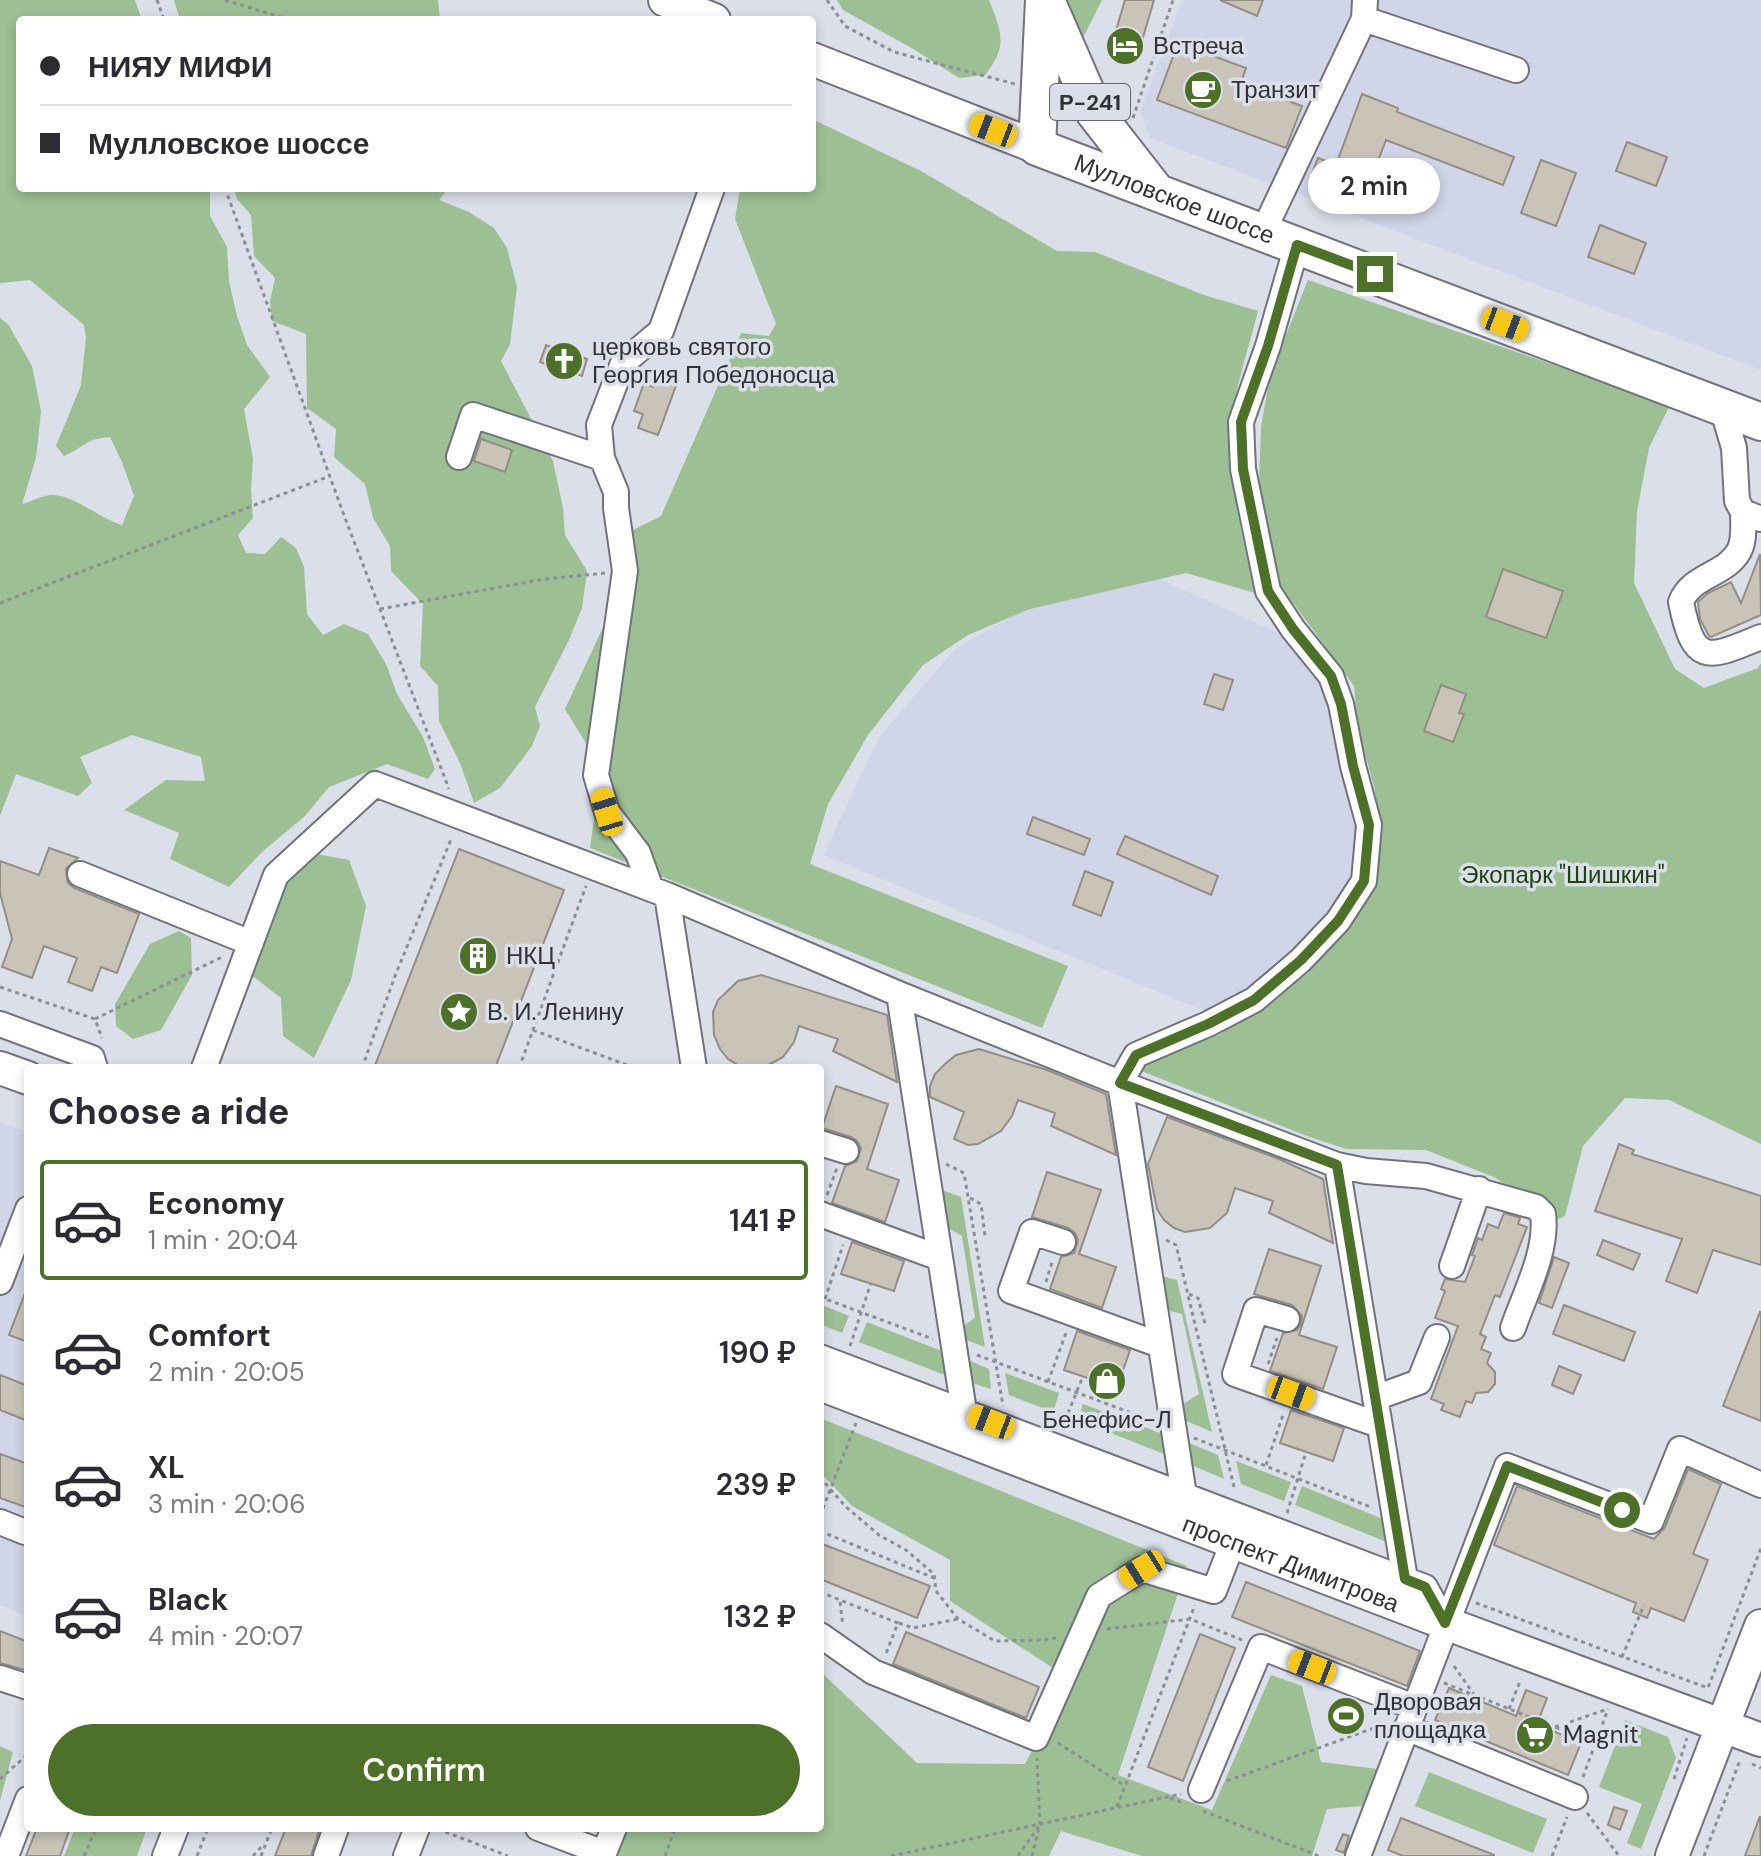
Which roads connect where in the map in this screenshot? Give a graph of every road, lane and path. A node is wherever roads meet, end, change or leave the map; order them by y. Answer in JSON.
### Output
{"nodes":[{"id":1,"x":225,"y":0,"type":"edge"},
{"id":2,"x":665,"y":0,"type":"edge"},
{"id":3,"x":827,"y":0,"type":"edge"},
{"id":4,"x":1045,"y":0,"type":"edge"},
{"id":5,"x":1173,"y":0,"type":"edge"},
{"id":6,"x":1364,"y":10,"type":"edge"},
{"id":7,"x":277,"y":16,"type":"edge"},
{"id":8,"x":704,"y":16,"type":"edge"},
{"id":9,"x":816,"y":61,"type":"edge"},
{"id":10,"x":1516,"y":70,"type":"dead end"},
{"id":11,"x":1040,"y":89,"type":"junction"},
{"id":12,"x":1037,"y":147,"type":"junction"},
{"id":13,"x":1122,"y":150,"type":"junction"},
{"id":14,"x":1156,"y":191,"type":"junction"},
{"id":15,"x":226,"y":192,"type":"edge"},
{"id":16,"x":711,"y":192,"type":"edge"},
{"id":17,"x":1263,"y":232,"type":"junction"},
{"id":18,"x":1297,"y":245,"type":"junction"},
{"id":19,"x":1722,"y":407,"type":"junction"},
{"id":20,"x":1761,"y":422,"type":"edge"},
{"id":21,"x":459,"y":457,"type":"dead end"},
{"id":22,"x":602,"y":458,"type":"junction"},
{"id":23,"x":330,"y":476,"type":"junction"},
{"id":24,"x":1752,"y":516,"type":"edge"},
{"id":25,"x":625,"y":571,"type":"junction"},
{"id":26,"x":0,"y":603,"type":"edge"},
{"id":27,"x":380,"y":609,"type":"junction"},
{"id":28,"x":1761,"y":637,"type":"edge"},
{"id":29,"x":460,"y":818,"type":"junction"},
{"id":30,"x":592,"y":867,"type":"junction"},
{"id":31,"x":80,"y":874,"type":"dead end"},
{"id":32,"x":659,"y":892,"type":"junction"},
{"id":33,"x":251,"y":943,"type":"junction"},
{"id":34,"x":0,"y":987,"type":"edge"},
{"id":35,"x":899,"y":994,"type":"junction"},
{"id":36,"x":95,"y":1019,"type":"junction"},
{"id":37,"x":0,"y":1024,"type":"edge"},
{"id":38,"x":533,"y":1030,"type":"junction"},
{"id":39,"x":103,"y":1043,"type":"dead end"},
{"id":40,"x":94,"y":1064,"type":"edge"},
{"id":41,"x":206,"y":1064,"type":"edge"},
{"id":42,"x":363,"y":1064,"type":"edge"},
{"id":43,"x":520,"y":1064,"type":"edge"},
{"id":44,"x":624,"y":1064,"type":"edge"},
{"id":45,"x":693,"y":1064,"type":"edge"},
{"id":46,"x":0,"y":1068,"type":"edge"},
{"id":47,"x":24,"y":1077,"type":"edge"},
{"id":48,"x":1120,"y":1083,"type":"junction"},
{"id":49,"x":836,"y":1148,"type":"edge"},
{"id":50,"x":924,"y":1153,"type":"junction"},
{"id":51,"x":1337,"y":1165,"type":"junction"},
{"id":52,"x":1479,"y":1189,"type":"junction"},
{"id":53,"x":968,"y":1198,"type":"junction"},
{"id":54,"x":824,"y":1199,"type":"edge"},
{"id":55,"x":824,"y":1209,"type":"edge"},
{"id":56,"x":24,"y":1219,"type":"edge"},
{"id":57,"x":850,"y":1225,"type":"junction"},
{"id":58,"x":1143,"y":1230,"type":"junction"},
{"id":59,"x":985,"y":1236,"type":"dead end"},
{"id":60,"x":1061,"y":1241,"type":"joint"},
{"id":61,"x":940,"y":1258,"type":"junction"},
{"id":62,"x":1452,"y":1266,"type":"dead end"},
{"id":63,"x":0,"y":1282,"type":"edge"},
{"id":64,"x":871,"y":1283,"type":"dead end"},
{"id":65,"x":1187,"y":1294,"type":"junction"},
{"id":66,"x":824,"y":1295,"type":"edge"},
{"id":67,"x":824,"y":1298,"type":"edge"},
{"id":68,"x":1040,"y":1301,"type":"junction"},
{"id":69,"x":862,"y":1312,"type":"junction"},
{"id":70,"x":1073,"y":1313,"type":"junction"},
{"id":71,"x":1286,"y":1319,"type":"joint"},
{"id":72,"x":1206,"y":1327,"type":"dead end"},
{"id":73,"x":1513,"y":1328,"type":"dead end"},
{"id":74,"x":1437,"y":1337,"type":"dead end"},
{"id":75,"x":1160,"y":1345,"type":"junction"},
{"id":76,"x":850,"y":1346,"type":"dead end"},
{"id":77,"x":953,"y":1346,"type":"junction"},
{"id":78,"x":824,"y":1358,"type":"edge"},
{"id":79,"x":996,"y":1362,"type":"junction"},
{"id":80,"x":1083,"y":1376,"type":"dead end"},
{"id":81,"x":1048,"y":1382,"type":"junction"},
{"id":82,"x":1261,"y":1383,"type":"junction"},
{"id":83,"x":824,"y":1386,"type":"edge"},
{"id":84,"x":1076,"y":1392,"type":"junction"},
{"id":85,"x":1291,"y":1393,"type":"junction"},
{"id":86,"x":1375,"y":1398,"type":"junction"},
{"id":87,"x":1003,"y":1406,"type":"dead end"},
{"id":88,"x":964,"y":1411,"type":"junction"},
{"id":89,"x":857,"y":1421,"type":"dead end"},
{"id":90,"x":1379,"y":1425,"type":"junction"},
{"id":91,"x":1062,"y":1428,"type":"dead end"},
{"id":92,"x":1173,"y":1429,"type":"junction"},
{"id":93,"x":1223,"y":1449,"type":"junction"},
{"id":94,"x":1306,"y":1452,"type":"dead end"},
{"id":95,"x":1266,"y":1465,"type":"junction"},
{"id":96,"x":1298,"y":1478,"type":"junction"},
{"id":97,"x":824,"y":1481,"type":"edge"},
{"id":98,"x":1761,"y":1485,"type":"edge"},
{"id":99,"x":831,"y":1488,"type":"junction"},
{"id":100,"x":1184,"y":1495,"type":"junction"},
{"id":101,"x":1236,"y":1495,"type":"dead end"},
{"id":102,"x":824,"y":1506,"type":"edge"},
{"id":103,"x":1287,"y":1513,"type":"dead end"},
{"id":104,"x":1394,"y":1516,"type":"junction"},
{"id":105,"x":0,"y":1522,"type":"edge"},
{"id":106,"x":24,"y":1532,"type":"edge"},
{"id":107,"x":824,"y":1533,"type":"edge"},
{"id":108,"x":1233,"y":1542,"type":"junction"},
{"id":109,"x":1761,"y":1548,"type":"edge"},
{"id":110,"x":934,"y":1578,"type":"junction"},
{"id":111,"x":1405,"y":1579,"type":"junction"},
{"id":112,"x":1202,"y":1587,"type":"junction"},
{"id":113,"x":824,"y":1594,"type":"edge"},
{"id":114,"x":1644,"y":1605,"type":"dead end"},
{"id":115,"x":958,"y":1619,"type":"junction"},
{"id":116,"x":1190,"y":1619,"type":"junction"},
{"id":117,"x":898,"y":1623,"type":"junction"},
{"id":118,"x":1761,"y":1626,"type":"edge"},
{"id":119,"x":1083,"y":1631,"type":"junction"},
{"id":120,"x":1441,"y":1634,"type":"junction"},
{"id":121,"x":824,"y":1638,"type":"edge"},
{"id":122,"x":1261,"y":1647,"type":"junction"},
{"id":123,"x":1622,"y":1657,"type":"dead end"},
{"id":124,"x":878,"y":1674,"type":"junction"},
{"id":125,"x":1425,"y":1676,"type":"junction"},
{"id":126,"x":1522,"y":1676,"type":"dead end"},
{"id":127,"x":0,"y":1678,"type":"edge"},
{"id":128,"x":24,"y":1686,"type":"edge"},
{"id":129,"x":1708,"y":1688,"type":"dead end"},
{"id":130,"x":1475,"y":1696,"type":"junction"},
{"id":131,"x":1509,"y":1709,"type":"junction"},
{"id":132,"x":1608,"y":1709,"type":"dead end"},
{"id":133,"x":1403,"y":1719,"type":"junction"},
{"id":134,"x":1555,"y":1727,"type":"junction"},
{"id":135,"x":1724,"y":1727,"type":"junction"},
{"id":136,"x":1045,"y":1739,"type":"junction"},
{"id":137,"x":1595,"y":1743,"type":"dead end"},
{"id":138,"x":1751,"y":1750,"type":"edge"},
{"id":139,"x":24,"y":1758,"type":"edge"},
{"id":140,"x":0,"y":1779,"type":"edge"},
{"id":141,"x":1125,"y":1786,"type":"junction"},
{"id":142,"x":1201,"y":1790,"type":"junction"},
{"id":143,"x":1167,"y":1797,"type":"junction"},
{"id":144,"x":1575,"y":1797,"type":"joint"},
{"id":145,"x":1117,"y":1808,"type":"junction"},
{"id":146,"x":24,"y":1809,"type":"edge"},
{"id":147,"x":1040,"y":1824,"type":"junction"},
{"id":148,"x":94,"y":1832,"type":"edge"},
{"id":149,"x":174,"y":1832,"type":"edge"},
{"id":150,"x":206,"y":1832,"type":"edge"},
{"id":151,"x":270,"y":1832,"type":"edge"},
{"id":152,"x":335,"y":1832,"type":"edge"},
{"id":153,"x":415,"y":1832,"type":"edge"},
{"id":154,"x":445,"y":1832,"type":"edge"},
{"id":155,"x":549,"y":1832,"type":"edge"},
{"id":156,"x":612,"y":1832,"type":"edge"},
{"id":157,"x":674,"y":1832,"type":"edge"},
{"id":158,"x":266,"y":1842,"type":"junction"},
{"id":159,"x":6,"y":1856,"type":"edge"},
{"id":160,"x":84,"y":1856,"type":"edge"},
{"id":161,"x":165,"y":1856,"type":"edge"},
{"id":162,"x":197,"y":1856,"type":"edge"},
{"id":163,"x":253,"y":1856,"type":"edge"},
{"id":164,"x":261,"y":1856,"type":"edge"},
{"id":165,"x":326,"y":1856,"type":"edge"},
{"id":166,"x":406,"y":1856,"type":"edge"},
{"id":167,"x":508,"y":1856,"type":"edge"},
{"id":168,"x":665,"y":1856,"type":"edge"},
{"id":169,"x":891,"y":1856,"type":"edge"},
{"id":170,"x":1018,"y":1856,"type":"edge"},
{"id":171,"x":1032,"y":1856,"type":"edge"},
{"id":172,"x":1319,"y":1856,"type":"edge"},
{"id":173,"x":1358,"y":1856,"type":"edge"},
{"id":174,"x":1619,"y":1856,"type":"edge"},
{"id":175,"x":1672,"y":1856,"type":"edge"},
{"id":176,"x":1704,"y":1856,"type":"edge"}],
"edges":[{"from":1,"to":7,"type":"path"},
{"from":2,"to":8,"type":"main road"},
{"from":3,"to":11,"type":"path"},
{"from":4,"to":11,"type":"highway"},
{"from":4,"to":13,"type":"highway","number":"Р-241"},
{"from":5,"to":13,"type":"path"},
{"from":6,"to":10,"type":"street"},
{"from":6,"to":17,"type":"street"},
{"from":9,"to":12,"type":"main road","name":"Мулловское шоссе"},
{"from":11,"to":12,"type":"highway"},
{"from":12,"to":14,"type":"highway","name":"Мулловское шоссе","number":"Р-241"},
{"from":13,"to":14,"type":"highway","number":"Р-241"},
{"from":14,"to":17,"type":"highway","name":"Мулловское шоссе","number":"Р-241"},
{"from":15,"to":23,"type":"path"},
{"from":16,"to":22,"type":"street"},
{"from":17,"to":18,"type":"highway","name":"Мулловское шоссе","number":"Р-241"},
{"from":18,"to":19,"type":"highway","name":"Мулловское шоссе","number":"Р-241"},
{"from":18,"to":48,"type":"street"},
{"from":19,"to":20,"type":"highway","name":"Мулловское шоссе"},
{"from":19,"to":24,"type":"street"},
{"from":21,"to":22,"type":"street"},
{"from":22,"to":25,"type":"street"},
{"from":23,"to":26,"type":"path"},
{"from":23,"to":27,"type":"path"},
{"from":24,"to":28,"type":"street"},
{"from":25,"to":27,"type":"path"},
{"from":25,"to":32,"type":"street"},
{"from":27,"to":29,"type":"path"},
{"from":29,"to":30,"type":"street"},
{"from":29,"to":33,"type":"street"},
{"from":29,"to":42,"type":"path"},
{"from":30,"to":32,"type":"street"},
{"from":30,"to":38,"type":"path"},
{"from":31,"to":33,"type":"street"},
{"from":32,"to":35,"type":"street"},
{"from":32,"to":45,"type":"street"},
{"from":33,"to":36,"type":"path"},
{"from":33,"to":41,"type":"street"},
{"from":34,"to":36,"type":"path"},
{"from":35,"to":48,"type":"street"},
{"from":35,"to":50,"type":"street"},
{"from":36,"to":39,"type":"path"},
{"from":37,"to":40,"type":"street"},
{"from":38,"to":43,"type":"path"},
{"from":38,"to":44,"type":"path"},
{"from":46,"to":47,"type":"main road"},
{"from":48,"to":51,"type":"street"},
{"from":48,"to":58,"type":"street"},
{"from":49,"to":54,"type":"path"},
{"from":50,"to":53,"type":"path"},
{"from":50,"to":61,"type":"street"},
{"from":51,"to":52,"type":"street"},
{"from":51,"to":86,"type":"street"},
{"from":52,"to":62,"type":"street"},
{"from":52,"to":73,"type":"street"},
{"from":53,"to":59,"type":"path"},
{"from":53,"to":79,"type":"path"},
{"from":55,"to":57,"type":"street"},
{"from":56,"to":63,"type":"street"},
{"from":57,"to":61,"type":"street"},
{"from":57,"to":66,"type":"path"},
{"from":58,"to":65,"type":"path"},
{"from":58,"to":75,"type":"street"},
{"from":60,"to":68,"type":"path"},
{"from":60,"to":68,"type":"street"},
{"from":61,"to":77,"type":"street"},
{"from":64,"to":69,"type":"path"},
{"from":65,"to":72,"type":"path"},
{"from":65,"to":93,"type":"path"},
{"from":67,"to":69,"type":"path"},
{"from":68,"to":70,"type":"street"},
{"from":69,"to":76,"type":"path"},
{"from":69,"to":77,"type":"path"},
{"from":70,"to":75,"type":"street"},
{"from":70,"to":81,"type":"path"},
{"from":71,"to":82,"type":"path"},
{"from":71,"to":82,"type":"street"},
{"from":74,"to":86,"type":"street"},
{"from":75,"to":92,"type":"street"},
{"from":77,"to":79,"type":"path"},
{"from":77,"to":88,"type":"street"},
{"from":78,"to":88,"type":"street"},
{"from":79,"to":81,"type":"path"},
{"from":79,"to":87,"type":"path"},
{"from":80,"to":84,"type":"path"},
{"from":81,"to":84,"type":"path"},
{"from":82,"to":85,"type":"street"},
{"from":83,"to":108,"type":"main road","name":"проспект Димитрова"},
{"from":84,"to":91,"type":"path"},
{"from":84,"to":92,"type":"path"},
{"from":85,"to":90,"type":"street"},
{"from":85,"to":95,"type":"path"},
{"from":86,"to":90,"type":"street"},
{"from":88,"to":100,"type":"street"},
{"from":89,"to":99,"type":"path"},
{"from":90,"to":104,"type":"street"},
{"from":92,"to":93,"type":"path"},
{"from":92,"to":100,"type":"street"},
{"from":93,"to":95,"type":"path"},
{"from":93,"to":101,"type":"path"},
{"from":94,"to":96,"type":"path"},
{"from":95,"to":96,"type":"path"},
{"from":96,"to":103,"type":"path"},
{"from":96,"to":104,"type":"path"},
{"from":97,"to":99,"type":"path"},
{"from":98,"to":120,"type":"street"},
{"from":99,"to":102,"type":"path"},
{"from":99,"to":110,"type":"path"},
{"from":100,"to":111,"type":"street"},
{"from":104,"to":111,"type":"street"},
{"from":105,"to":106,"type":"street"},
{"from":107,"to":110,"type":"path"},
{"from":108,"to":112,"type":"street"},
{"from":108,"to":120,"type":"main road","name":"проспект Димитрова"},
{"from":109,"to":129,"type":"path"},
{"from":110,"to":115,"type":"path"},
{"from":111,"to":120,"type":"street"},
{"from":112,"to":116,"type":"path"},
{"from":112,"to":119,"type":"street"},
{"from":113,"to":117,"type":"path"},
{"from":114,"to":123,"type":"path"},
{"from":115,"to":117,"type":"path"},
{"from":115,"to":119,"type":"path"},
{"from":116,"to":119,"type":"path"},
{"from":116,"to":122,"type":"path"},
{"from":116,"to":141,"type":"path"},
{"from":117,"to":124,"type":"path"},
{"from":118,"to":135,"type":"main road"},
{"from":119,"to":136,"type":"street"},
{"from":120,"to":125,"type":"street"},
{"from":120,"to":130,"type":"path"},
{"from":120,"to":135,"type":"main road","name":"проспект Димитрова"},
{"from":121,"to":124,"type":"street"},
{"from":122,"to":133,"type":"street"},
{"from":122,"to":142,"type":"street"},
{"from":124,"to":136,"type":"street"},
{"from":125,"to":130,"type":"path"},
{"from":125,"to":133,"type":"street"},
{"from":126,"to":131,"type":"path"},
{"from":127,"to":128,"type":"street"},
{"from":130,"to":131,"type":"path"},
{"from":131,"to":134,"type":"path"},
{"from":132,"to":134,"type":"path"},
{"from":133,"to":142,"type":"path"},
{"from":133,"to":144,"type":"street"},
{"from":133,"to":173,"type":"street"},
{"from":134,"to":137,"type":"path"},
{"from":135,"to":138,"type":"main road","name":"проспект Димитрова"},
{"from":135,"to":175,"type":"main road"},
{"from":136,"to":141,"type":"path"},
{"from":136,"to":147,"type":"path"},
{"from":138,"to":176,"type":"path"},
{"from":139,"to":140,"type":"path"},
{"from":141,"to":145,"type":"path"},
{"from":142,"to":143,"type":"path"},
{"from":143,"to":145,"type":"path"},
{"from":143,"to":172,"type":"path"},
{"from":144,"to":174,"type":"path"},
{"from":145,"to":147,"type":"path"},
{"from":146,"to":159,"type":"street"},
{"from":147,"to":169,"type":"path"},
{"from":147,"to":170,"type":"path"},
{"from":147,"to":171,"type":"path"},
{"from":148,"to":160,"type":"path"},
{"from":149,"to":161,"type":"street"},
{"from":150,"to":162,"type":"path"},
{"from":151,"to":158,"type":"path"},
{"from":152,"to":165,"type":"street"},
{"from":153,"to":166,"type":"street"},
{"from":154,"to":167,"type":"path"},
{"from":155,"to":156,"type":"street"},
{"from":157,"to":168,"type":"path"},
{"from":158,"to":163,"type":"path"},
{"from":158,"to":164,"type":"path"}]}
